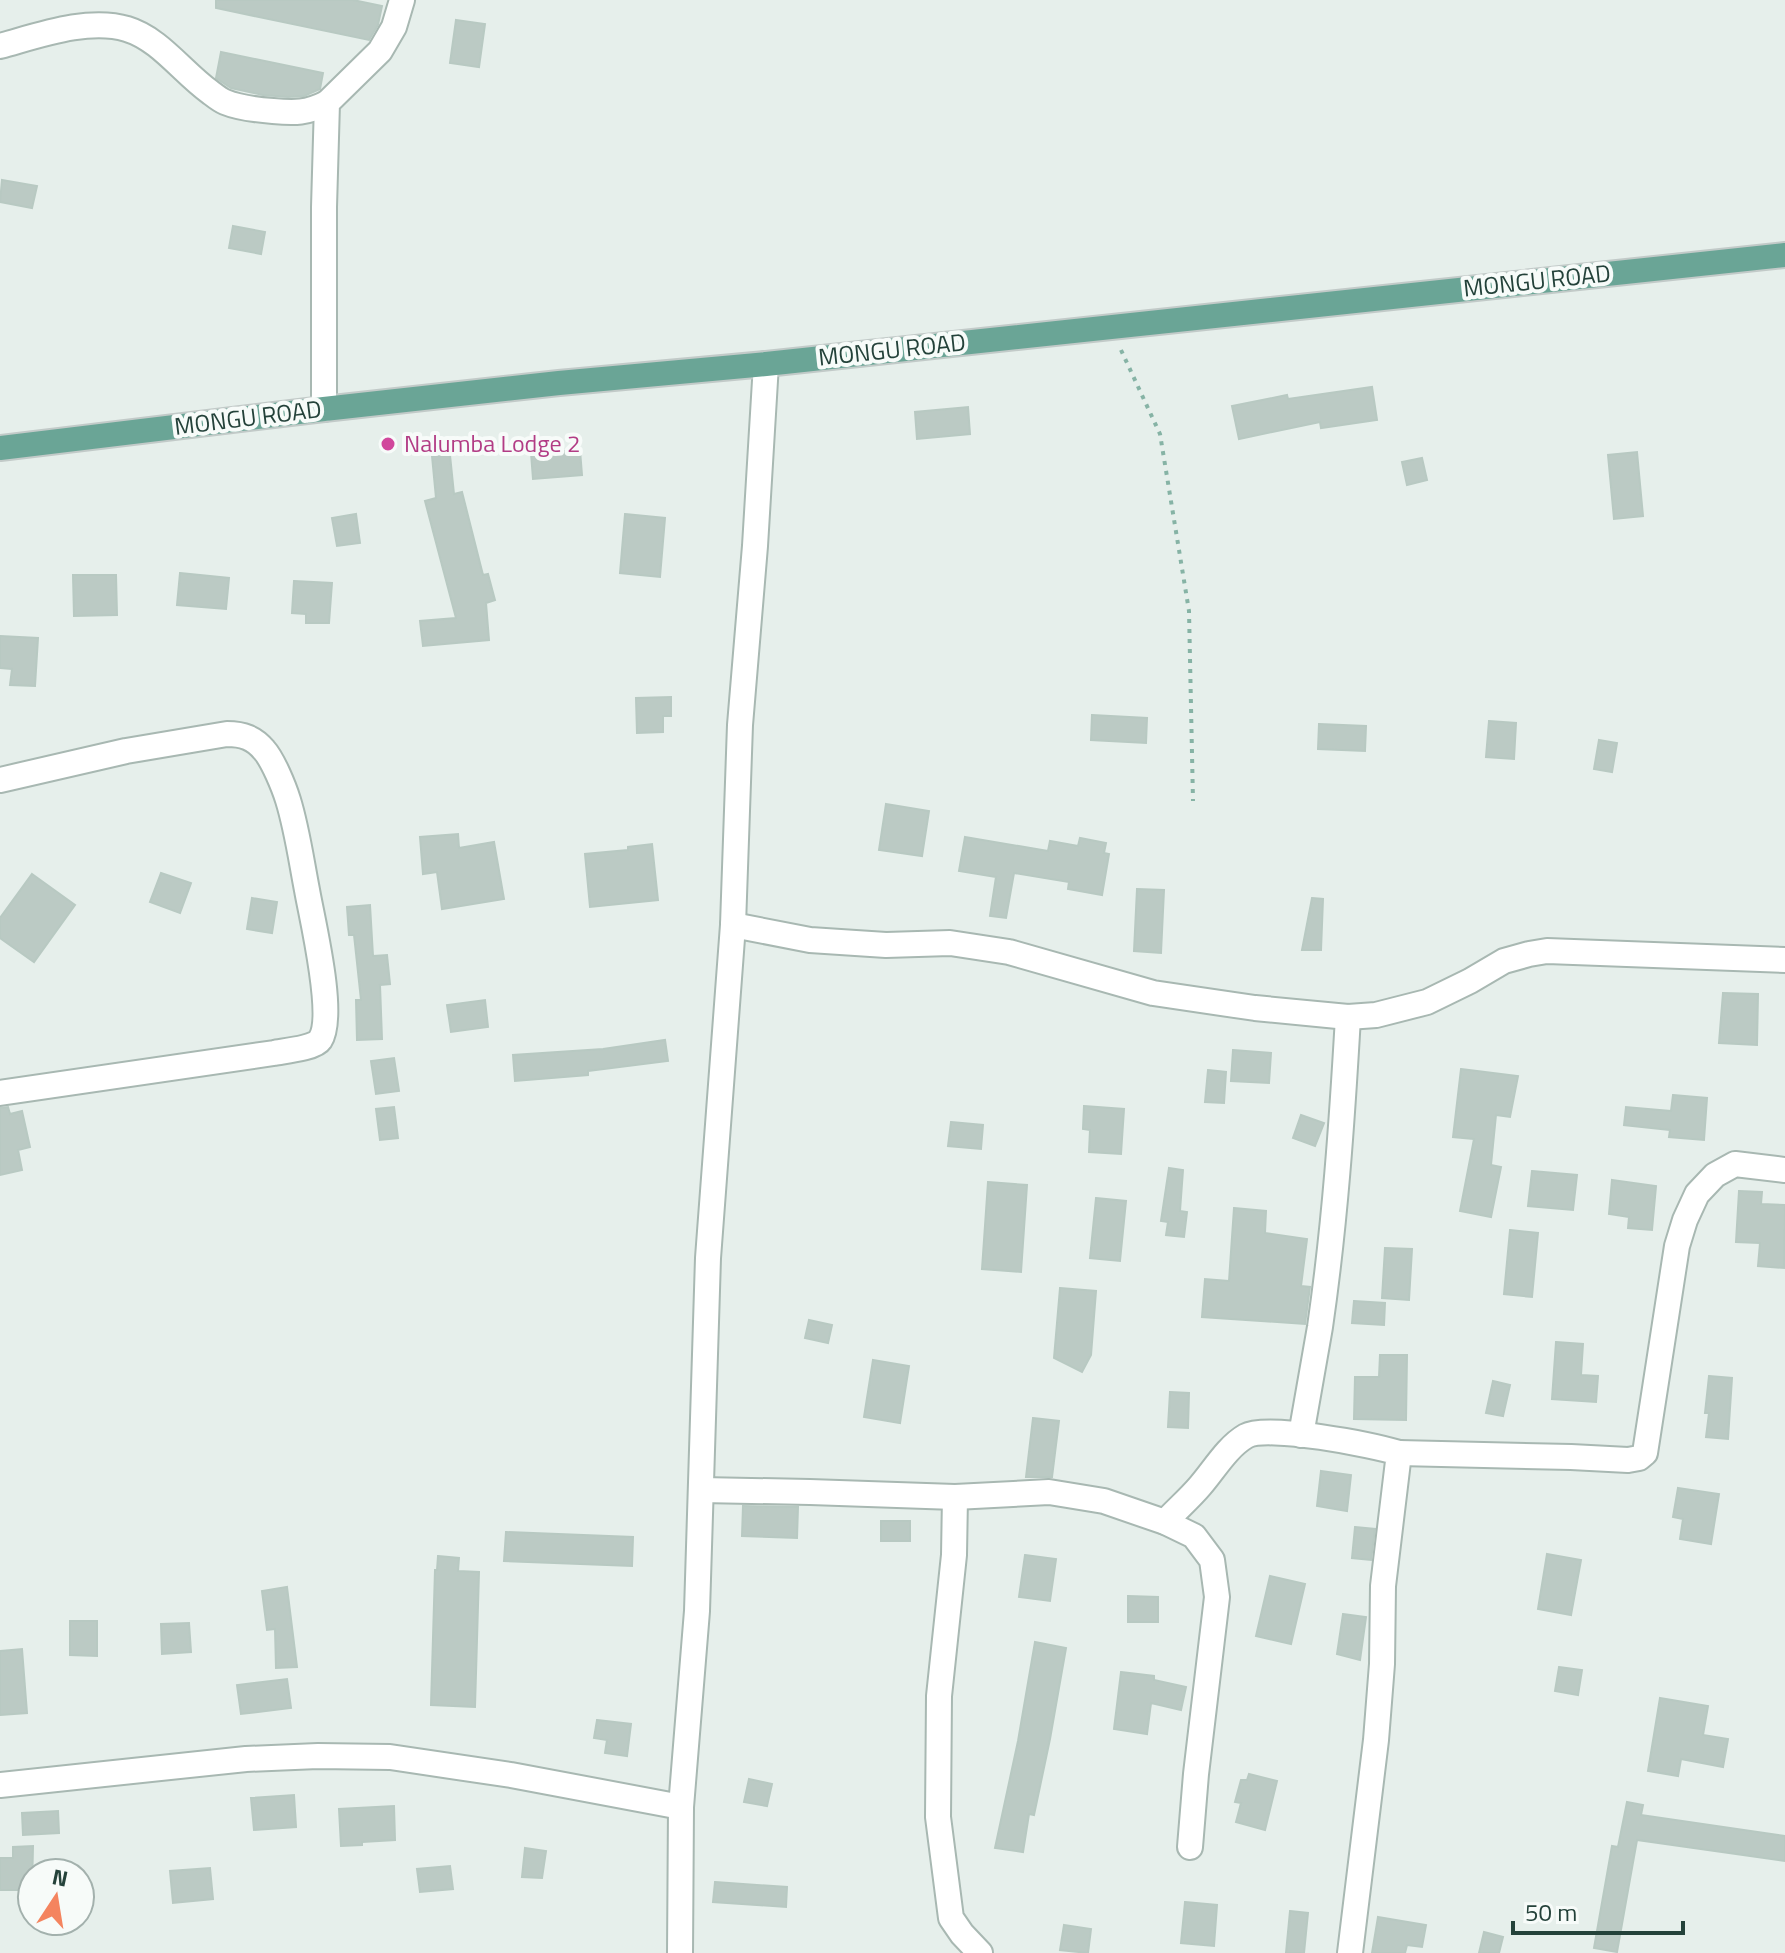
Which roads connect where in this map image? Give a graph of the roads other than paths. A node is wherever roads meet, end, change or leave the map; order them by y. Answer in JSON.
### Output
{"nodes":[{"id":1,"x":402,"y":0,"type":"edge"},
{"id":2,"x":0,"y":46,"type":"edge"},
{"id":3,"x":327,"y":103,"type":"junction"},
{"id":4,"x":1785,"y":255,"type":"edge"},
{"id":5,"x":766,"y":364,"type":"junction"},
{"id":6,"x":324,"y":409,"type":"junction"},
{"id":7,"x":0,"y":448,"type":"edge"},
{"id":8,"x":0,"y":780,"type":"edge"},
{"id":9,"x":733,"y":925,"type":"junction"},
{"id":10,"x":1785,"y":960,"type":"edge"},
{"id":11,"x":1348,"y":1017,"type":"junction"},
{"id":12,"x":0,"y":1093,"type":"edge"},
{"id":13,"x":1785,"y":1170,"type":"edge"},
{"id":14,"x":1301,"y":1435,"type":"junction"},
{"id":15,"x":1399,"y":1453,"type":"junction"},
{"id":16,"x":701,"y":1490,"type":"junction"},
{"id":17,"x":955,"y":1497,"type":"junction"},
{"id":18,"x":1165,"y":1522,"type":"junction"},
{"id":19,"x":0,"y":1785,"type":"edge"},
{"id":20,"x":681,"y":1807,"type":"junction"},
{"id":21,"x":1190,"y":1847,"type":"dead end"},
{"id":22,"x":680,"y":1953,"type":"edge"},
{"id":23,"x":980,"y":1953,"type":"edge"},
{"id":24,"x":1350,"y":1953,"type":"edge"}],
"edges":[{"from":1,"to":3,"type":"street"},
{"from":2,"to":3,"type":"street"},
{"from":3,"to":6,"type":"street"},
{"from":4,"to":5,"type":"main road","name":"MONGU ROAD"},
{"from":5,"to":6,"type":"main road","name":"MONGU ROAD"},
{"from":5,"to":9,"type":"street"},
{"from":6,"to":7,"type":"main road","name":"MONGU ROAD"},
{"from":8,"to":12,"type":"street"},
{"from":9,"to":11,"type":"street"},
{"from":9,"to":16,"type":"street"},
{"from":10,"to":11,"type":"street"},
{"from":11,"to":14,"type":"street"},
{"from":13,"to":15,"type":"street"},
{"from":14,"to":15,"type":"street"},
{"from":14,"to":18,"type":"street"},
{"from":15,"to":24,"type":"street"},
{"from":16,"to":17,"type":"street"},
{"from":16,"to":20,"type":"street"},
{"from":17,"to":18,"type":"street"},
{"from":17,"to":23,"type":"street"},
{"from":18,"to":21,"type":"street"},
{"from":19,"to":20,"type":"street"},
{"from":20,"to":22,"type":"street"}]}
